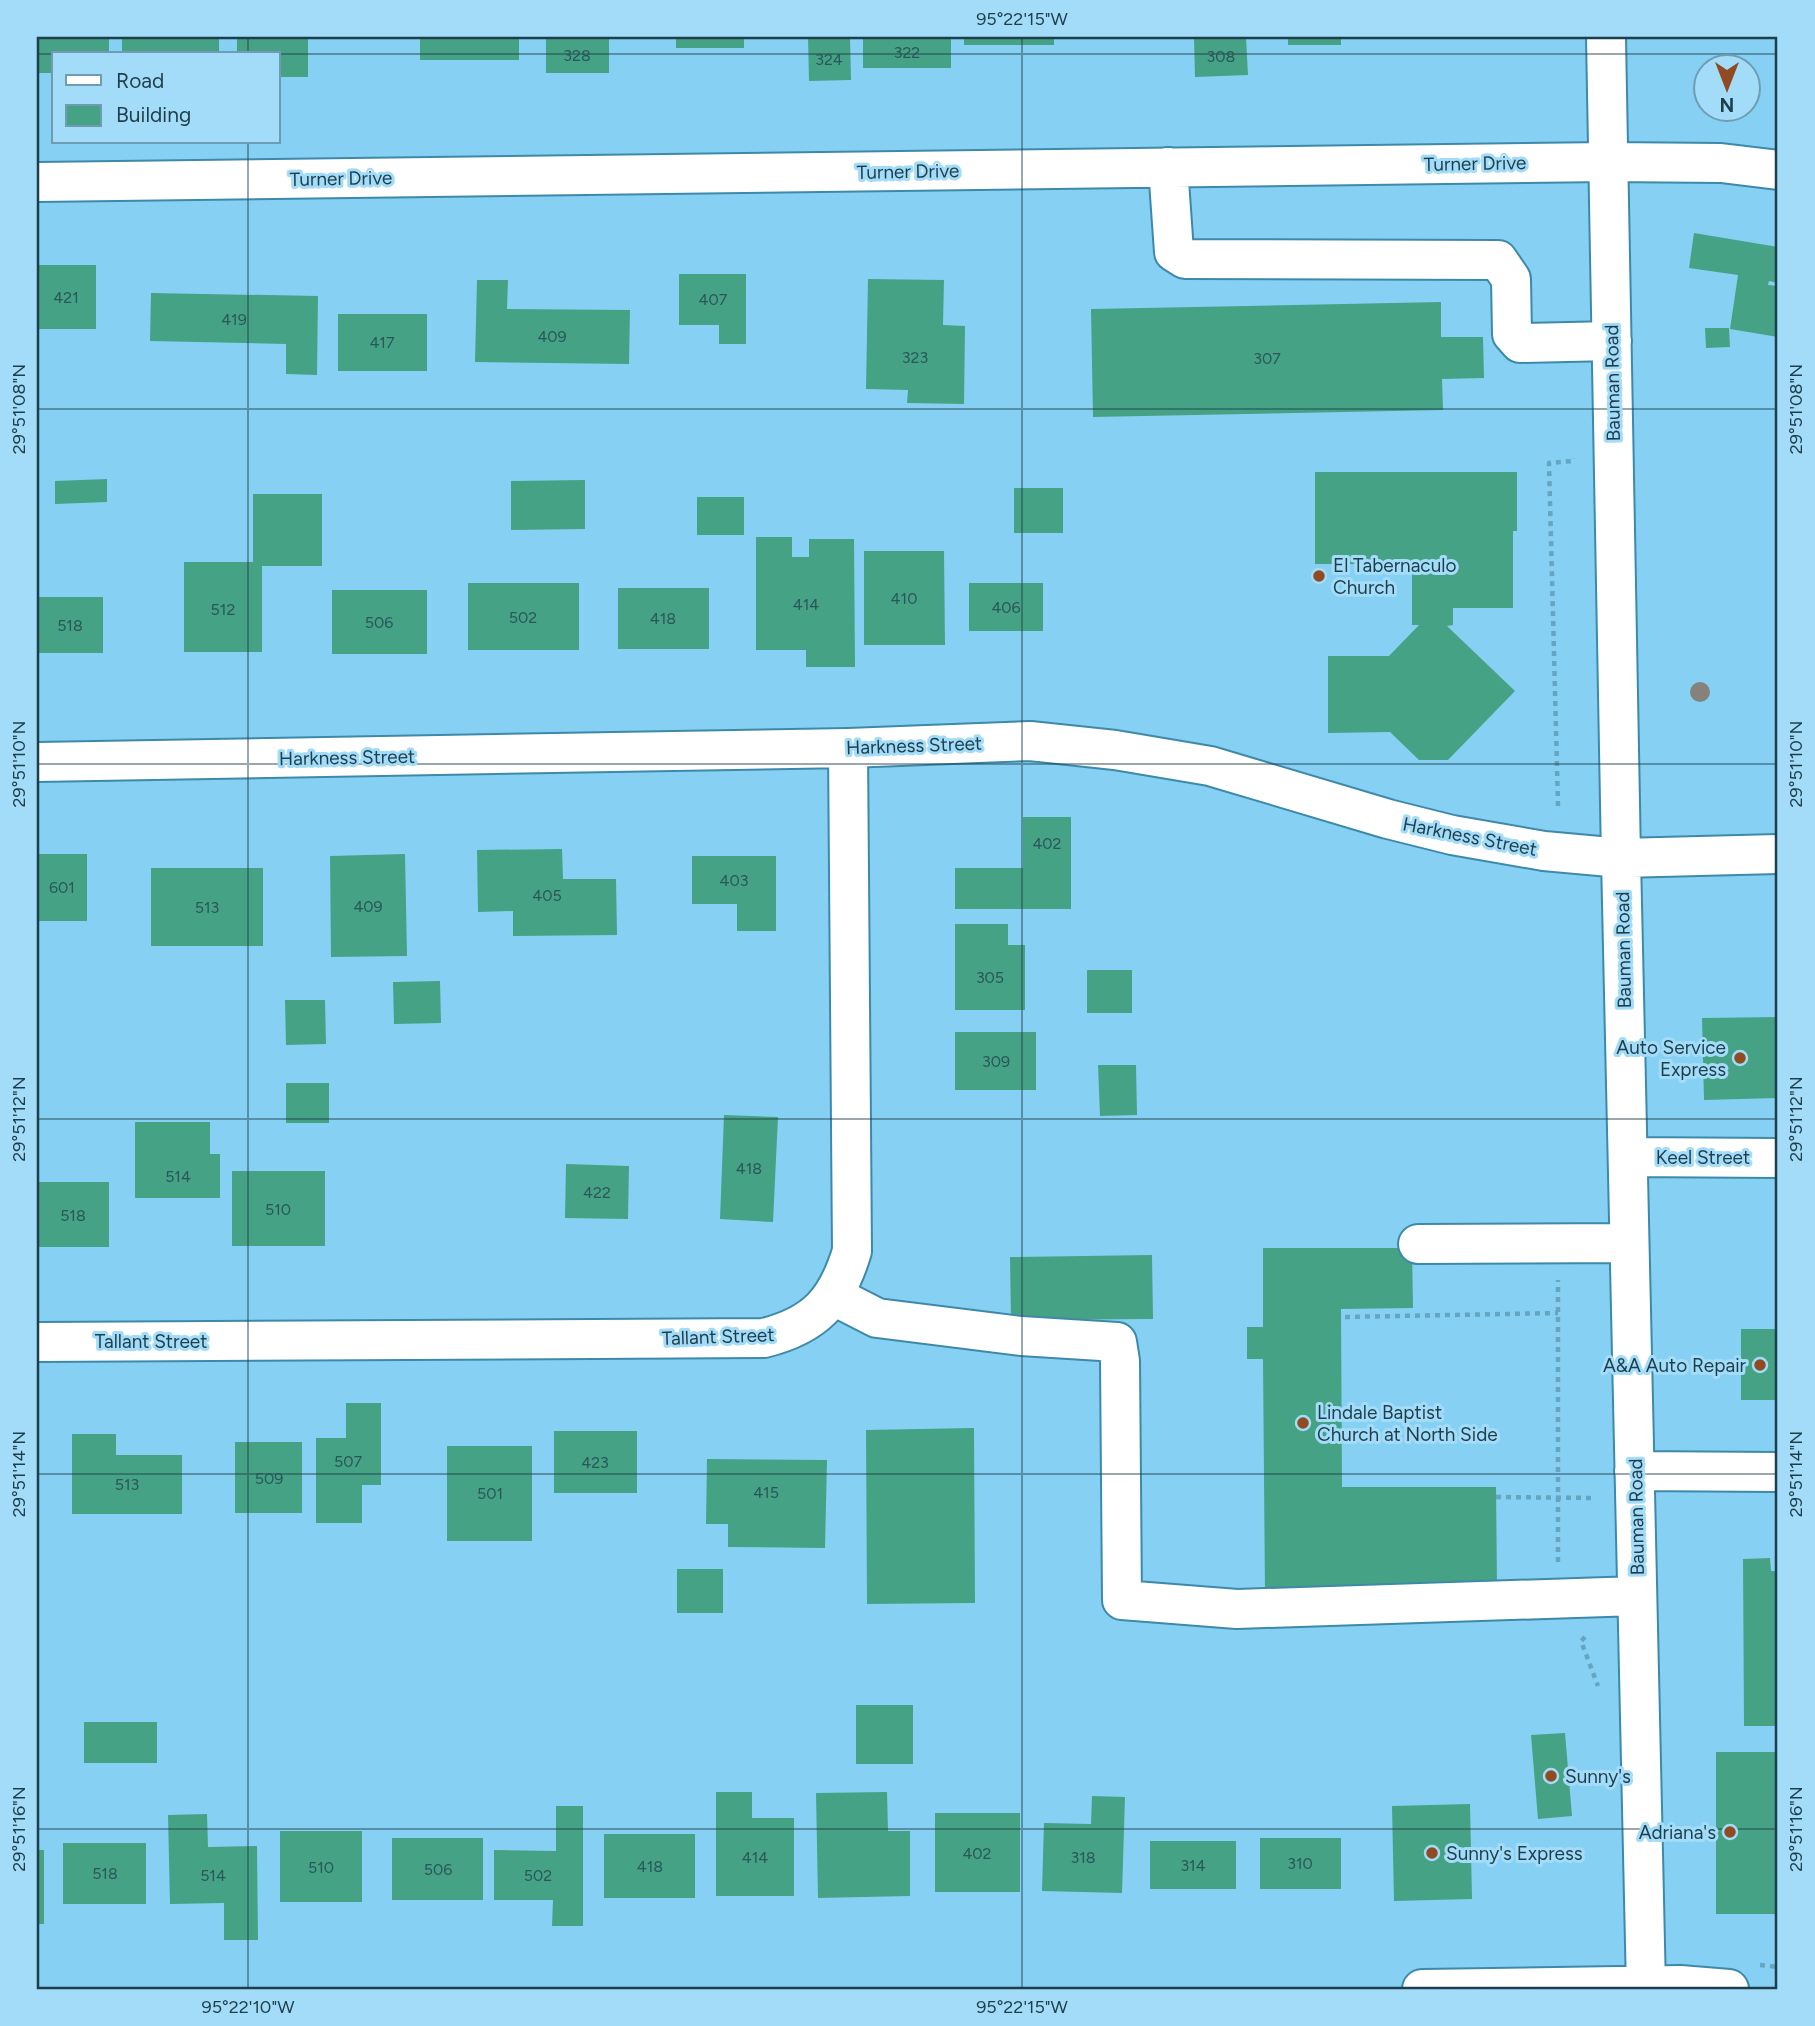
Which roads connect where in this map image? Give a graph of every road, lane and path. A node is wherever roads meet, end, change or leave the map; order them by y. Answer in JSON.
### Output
{"nodes":[{"id":1,"x":1606,"y":37,"type":"edge"},
{"id":2,"x":1608,"y":162,"type":"junction"},
{"id":3,"x":1168,"y":167,"type":"junction"},
{"id":4,"x":1778,"y":170,"type":"edge"},
{"id":5,"x":37,"y":182,"type":"edge"},
{"id":6,"x":1612,"y":341,"type":"junction"},
{"id":7,"x":1574,"y":447,"type":"dead end"},
{"id":8,"x":848,"y":748,"type":"junction"},
{"id":9,"x":37,"y":762,"type":"edge"},
{"id":10,"x":1558,"y":807,"type":"dead end"},
{"id":11,"x":1778,"y":854,"type":"edge"},
{"id":12,"x":1621,"y":858,"type":"junction"},
{"id":13,"x":1628,"y":1157,"type":"junction"},
{"id":14,"x":1778,"y":1158,"type":"edge"},
{"id":15,"x":1629,"y":1243,"type":"junction"},
{"id":16,"x":1418,"y":1244,"type":"dead end"},
{"id":17,"x":1558,"y":1275,"type":"dead end"},
{"id":18,"x":834,"y":1296,"type":"junction"},
{"id":19,"x":1558,"y":1313,"type":"junction"},
{"id":20,"x":1345,"y":1317,"type":"dead end"},
{"id":21,"x":37,"y":1342,"type":"edge"},
{"id":22,"x":1778,"y":1472,"type":"edge"},
{"id":23,"x":1635,"y":1485,"type":"junction"},
{"id":24,"x":1556,"y":1496,"type":"junction"},
{"id":25,"x":1496,"y":1497,"type":"dead end"},
{"id":26,"x":1637,"y":1596,"type":"junction"},
{"id":27,"x":1559,"y":1600,"type":"junction"},
{"id":28,"x":1588,"y":1633,"type":"dead end"},
{"id":29,"x":1602,"y":1697,"type":"dead end"},
{"id":30,"x":1646,"y":1988,"type":"edge"},
{"id":31,"x":1422,"y":1989,"type":"edge"},
{"id":32,"x":1729,"y":1989,"type":"edge"}],
"edges":[{"from":1,"to":2,"type":"street","name":"Bauman Road"},
{"from":2,"to":3,"type":"street","name":"Turner Drive"},
{"from":2,"to":4,"type":"street","name":"Turner Drive"},
{"from":2,"to":6,"type":"street","name":"Bauman Road"},
{"from":3,"to":5,"type":"street","name":"Turner Drive"},
{"from":3,"to":6,"type":"street"},
{"from":6,"to":12,"type":"street","name":"Bauman Road"},
{"from":7,"to":10,"type":"path"},
{"from":8,"to":9,"type":"street","name":"Harkness Street"},
{"from":8,"to":12,"type":"street","name":"Harkness Street"},
{"from":8,"to":18,"type":"street","name":"Tallant Street"},
{"from":11,"to":12,"type":"street","name":"Harkness Street"},
{"from":12,"to":13,"type":"street","name":"Bauman Road"},
{"from":13,"to":14,"type":"street","name":"Keel Street"},
{"from":13,"to":15,"type":"street","name":"Bauman Road"},
{"from":15,"to":16,"type":"street"},
{"from":15,"to":23,"type":"street","name":"Bauman Road"},
{"from":17,"to":19,"type":"path"},
{"from":18,"to":21,"type":"street","name":"Tallant Street"},
{"from":18,"to":27,"type":"street"},
{"from":19,"to":20,"type":"path"},
{"from":19,"to":24,"type":"path"},
{"from":22,"to":23,"type":"street"},
{"from":23,"to":24,"type":"path"},
{"from":23,"to":26,"type":"street","name":"Bauman Road"},
{"from":24,"to":25,"type":"path"},
{"from":24,"to":27,"type":"path"},
{"from":26,"to":27,"type":"street"},
{"from":26,"to":30,"type":"street","name":"Bauman Road"},
{"from":28,"to":29,"type":"path"},
{"from":30,"to":31,"type":"street"},
{"from":30,"to":32,"type":"street"}]}
